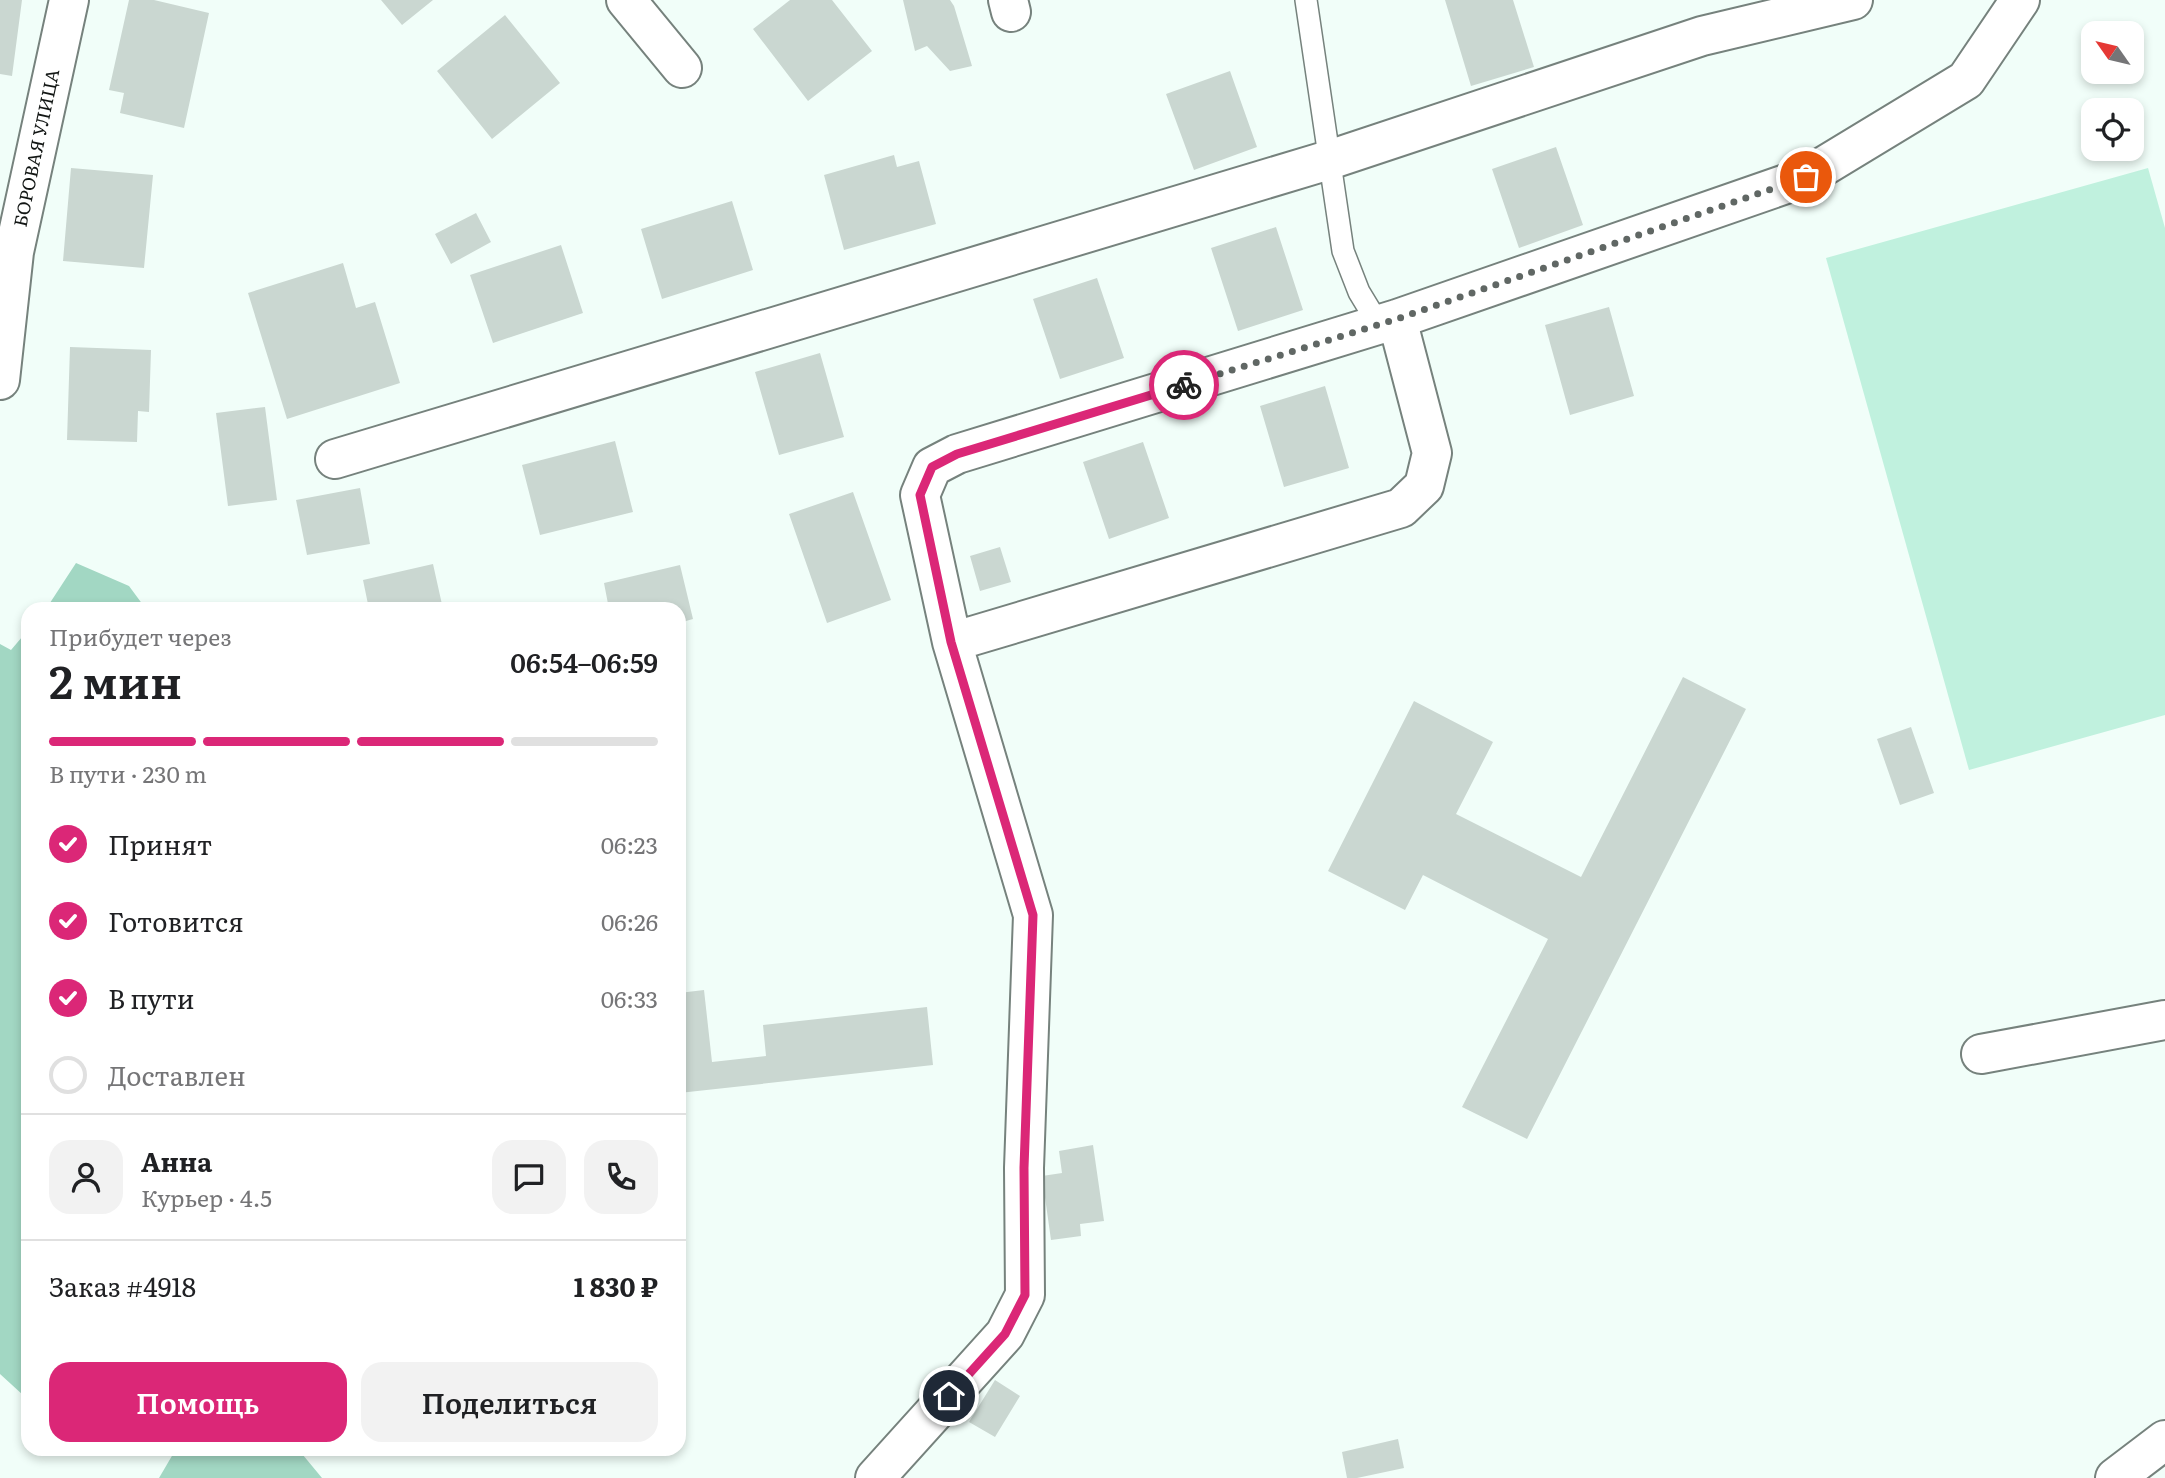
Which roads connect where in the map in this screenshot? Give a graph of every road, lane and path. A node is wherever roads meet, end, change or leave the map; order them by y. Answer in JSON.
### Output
{"nodes":[{"id":1,"x":69,"y":0,"type":"edge"},
{"id":2,"x":626,"y":0,"type":"edge"},
{"id":3,"x":1306,"y":0,"type":"edge"},
{"id":4,"x":1853,"y":0,"type":"edge"},
{"id":5,"x":2020,"y":0,"type":"edge"},
{"id":6,"x":682,"y":68,"type":"dead end"},
{"id":7,"x":1329,"y":160,"type":"junction"},
{"id":8,"x":1388,"y":322,"type":"junction"},
{"id":9,"x":0,"y":380,"type":"edge"},
{"id":10,"x":335,"y":459,"type":"dead end"},
{"id":11,"x":951,"y":642,"type":"junction"},
{"id":12,"x":2165,"y":1020,"type":"edge"},
{"id":13,"x":1981,"y":1055,"type":"dead end"},
{"id":14,"x":2165,"y":1440,"type":"edge"},
{"id":15,"x":875,"y":1478,"type":"edge"},
{"id":16,"x":2115,"y":1478,"type":"edge"}],
"edges":[{"from":1,"to":9,"type":"street","name":"БОРОВАЯ УЛИЦА"},
{"from":2,"to":6,"type":"street"},
{"from":3,"to":7,"type":"lane"},
{"from":4,"to":7,"type":"street"},
{"from":5,"to":8,"type":"street"},
{"from":7,"to":8,"type":"lane"},
{"from":7,"to":10,"type":"street"},
{"from":8,"to":11,"type":"street"},
{"from":8,"to":11,"type":"street"},
{"from":11,"to":15,"type":"street"},
{"from":12,"to":13,"type":"street"},
{"from":14,"to":16,"type":"street"}]}
